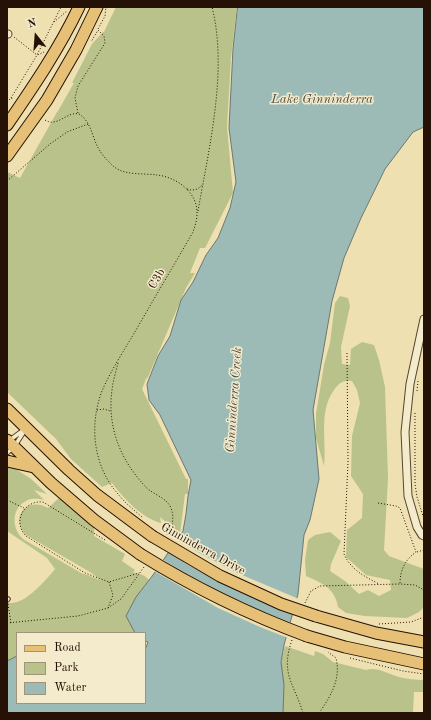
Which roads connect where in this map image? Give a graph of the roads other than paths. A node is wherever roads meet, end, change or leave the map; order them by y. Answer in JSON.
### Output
{"nodes":[{"id":1,"x":97,"y":7,"type":"edge"},
{"id":2,"x":75,"y":8,"type":"edge"},
{"id":3,"x":7,"y":125,"type":"edge"},
{"id":4,"x":7,"y":156,"type":"edge"},
{"id":5,"x":424,"y":319,"type":"edge"},
{"id":6,"x":7,"y":409,"type":"edge"},
{"id":7,"x":26,"y":429,"type":"junction"},
{"id":8,"x":9,"y":445,"type":"edge"},
{"id":9,"x":7,"y":461,"type":"edge"},
{"id":10,"x":34,"y":467,"type":"junction"},
{"id":11,"x":424,"y":536,"type":"edge"},
{"id":12,"x":424,"y":642,"type":"edge"},
{"id":13,"x":424,"y":664,"type":"edge"}],
"edges":[{"from":1,"to":4,"type":"main road"},
{"from":2,"to":3,"type":"main road"},
{"from":5,"to":11,"type":"street"},
{"from":6,"to":7,"type":"main road","name":"Ginninderra Drive"},
{"from":7,"to":8,"type":"lane"},
{"from":7,"to":8,"type":"lane"},
{"from":7,"to":12,"type":"main road","name":"Ginninderra Drive","bridge":true},
{"from":8,"to":10,"type":"main road"},
{"from":9,"to":10,"type":"main road"},
{"from":10,"to":13,"type":"main road","bridge":true}]}
